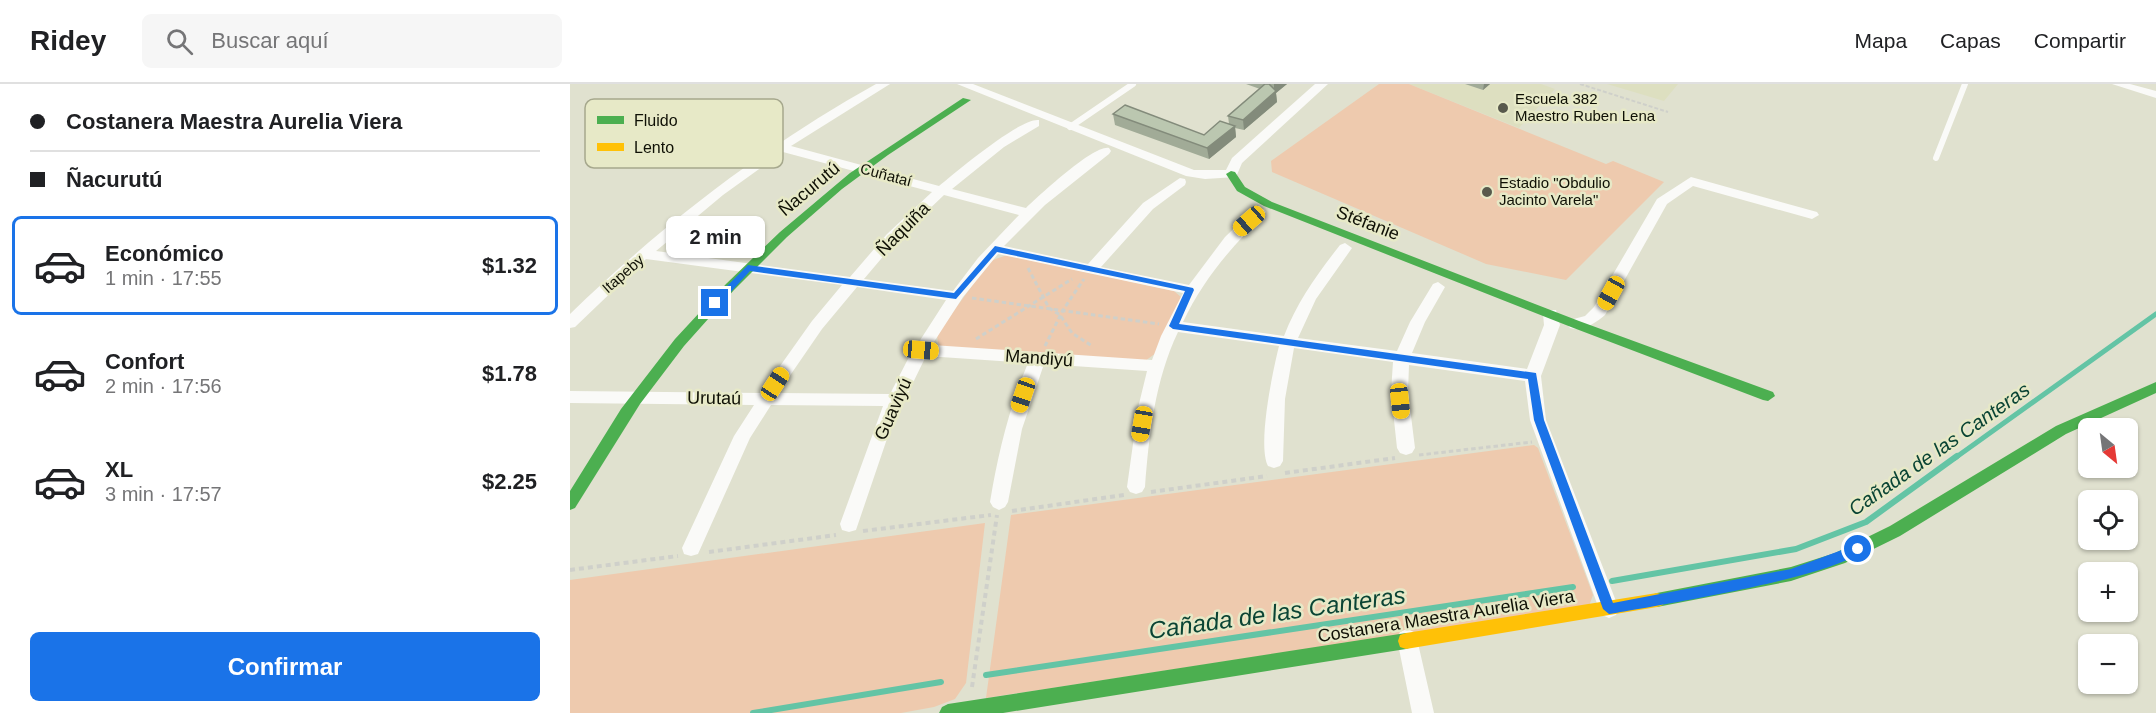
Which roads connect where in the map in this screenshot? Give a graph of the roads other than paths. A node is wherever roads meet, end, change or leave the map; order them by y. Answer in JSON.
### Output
{"nodes":[{"id":1,"x":884,"y":84,"type":"edge"},
{"id":2,"x":963,"y":84,"type":"edge"},
{"id":3,"x":1133,"y":84,"type":"edge"},
{"id":4,"x":1322,"y":84,"type":"edge"},
{"id":5,"x":1965,"y":84,"type":"edge"},
{"id":6,"x":2118,"y":84,"type":"edge"},
{"id":7,"x":2156,"y":95,"type":"edge"},
{"id":8,"x":966,"y":100,"type":"dead end"},
{"id":9,"x":1035,"y":123,"type":"dead end"},
{"id":10,"x":1070,"y":127,"type":"junction"},
{"id":11,"x":783,"y":145,"type":"edge"},
{"id":12,"x":783,"y":148,"type":"edge"},
{"id":13,"x":1105,"y":151,"type":"dead end"},
{"id":14,"x":1936,"y":158,"type":"dead end"},
{"id":15,"x":752,"y":168,"type":"edge"},
{"id":16,"x":862,"y":169,"type":"junction"},
{"id":17,"x":1231,"y":174,"type":"junction"},
{"id":18,"x":1180,"y":182,"type":"dead end"},
{"id":19,"x":942,"y":190,"type":"junction"},
{"id":20,"x":1259,"y":212,"type":"dead end"},
{"id":21,"x":1027,"y":213,"type":"junction"},
{"id":22,"x":1812,"y":215,"type":"dead end"},
{"id":23,"x":1346,"y":248,"type":"dead end"},
{"id":24,"x":1002,"y":250,"type":"junction"},
{"id":25,"x":646,"y":254,"type":"junction"},
{"id":26,"x":748,"y":268,"type":"junction"},
{"id":27,"x":1092,"y":268,"type":"junction"},
{"id":28,"x":853,"y":282,"type":"junction"},
{"id":29,"x":1438,"y":287,"type":"dead end"},
{"id":30,"x":1190,"y":290,"type":"junction"},
{"id":31,"x":956,"y":296,"type":"junction"},
{"id":32,"x":1551,"y":314,"type":"junction"},
{"id":33,"x":570,"y":323,"type":"edge"},
{"id":34,"x":1575,"y":324,"type":"junction"},
{"id":35,"x":1173,"y":326,"type":"junction"},
{"id":36,"x":1288,"y":343,"type":"junction"},
{"id":37,"x":921,"y":350,"type":"junction"},
{"id":38,"x":1038,"y":359,"type":"junction"},
{"id":39,"x":1402,"y":359,"type":"junction"},
{"id":40,"x":1156,"y":366,"type":"junction"},
{"id":41,"x":1533,"y":376,"type":"junction"},
{"id":42,"x":2156,"y":387,"type":"edge"},
{"id":43,"x":1768,"y":396,"type":"dead end"},
{"id":44,"x":570,"y":397,"type":"edge"},
{"id":45,"x":636,"y":398,"type":"junction"},
{"id":46,"x":765,"y":399,"type":"junction"},
{"id":47,"x":895,"y":400,"type":"junction"},
{"id":48,"x":1403,"y":454,"type":"road end"},
{"id":49,"x":1274,"y":461,"type":"dead end"},
{"id":50,"x":1136,"y":492,"type":"road end"},
{"id":51,"x":570,"y":504,"type":"edge"},
{"id":52,"x":1001,"y":509,"type":"road end"},
{"id":53,"x":854,"y":528,"type":"road end"},
{"id":54,"x":691,"y":548,"type":"dead end"},
{"id":55,"x":1609,"y":609,"type":"junction"},
{"id":56,"x":1407,"y":639,"type":"junction"},
{"id":57,"x":948,"y":713,"type":"edge"},
{"id":58,"x":1423,"y":713,"type":"edge"}],
"edges":[{"from":1,"to":11,"type":"street","name":"Itapeby"},
{"from":2,"to":10,"type":"street"},
{"from":3,"to":10,"type":"lane"},
{"from":4,"to":17,"type":"street"},
{"from":5,"to":14,"type":"lane"},
{"from":6,"to":7,"type":"street"},
{"from":8,"to":16,"type":"street","name":"Ñacurutú"},
{"from":9,"to":19,"type":"street","name":"Ñaquiña"},
{"from":10,"to":17,"type":"street"},
{"from":12,"to":16,"type":"street","name":"Cuñataí"},
{"from":13,"to":21,"type":"street","name":"Guaviyú"},
{"from":15,"to":25,"type":"street","name":"Itapeby"},
{"from":16,"to":19,"type":"street","name":"Cuñataí"},
{"from":16,"to":26,"type":"street","name":"Ñacurutú"},
{"from":17,"to":32,"type":"street","name":"Stéfanie"},
{"from":18,"to":27,"type":"street"},
{"from":19,"to":21,"type":"street","name":"Cuñataí"},
{"from":19,"to":28,"type":"street","name":"Ñaquiña"},
{"from":20,"to":30,"type":"street"},
{"from":21,"to":24,"type":"street","name":"Guaviyú"},
{"from":22,"to":34,"type":"street"},
{"from":23,"to":36,"type":"street"},
{"from":24,"to":27,"type":"street"},
{"from":24,"to":31,"type":"street","name":"Guaviyú"},
{"from":25,"to":26,"type":"street"},
{"from":25,"to":33,"type":"street","name":"Itapeby"},
{"from":26,"to":28,"type":"street"},
{"from":26,"to":45,"type":"street","name":"Ñacurutú"},
{"from":27,"to":30,"type":"street"},
{"from":28,"to":31,"type":"street"},
{"from":28,"to":46,"type":"street","name":"Ñaquiña"},
{"from":29,"to":39,"type":"street"},
{"from":30,"to":35,"type":"street"},
{"from":31,"to":37,"type":"street","name":"Guaviyú"},
{"from":32,"to":34,"type":"street","name":"Stéfanie"},
{"from":32,"to":41,"type":"street"},
{"from":34,"to":43,"type":"street","name":"Stéfanie"},
{"from":35,"to":36,"type":"street"},
{"from":35,"to":40,"type":"street"},
{"from":36,"to":39,"type":"street"},
{"from":36,"to":49,"type":"street"},
{"from":37,"to":38,"type":"street","name":"Mandiyú"},
{"from":37,"to":47,"type":"street","name":"Guaviyú"},
{"from":38,"to":40,"type":"street","name":"Mandiyú"},
{"from":38,"to":52,"type":"street"},
{"from":39,"to":41,"type":"street"},
{"from":39,"to":48,"type":"street"},
{"from":40,"to":50,"type":"street"},
{"from":41,"to":55,"type":"street"},
{"from":42,"to":55,"type":"street","name":"Costanera Maestra Aurelia Viera"},
{"from":44,"to":45,"type":"street","name":"Urutaú"},
{"from":45,"to":46,"type":"street","name":"Urutaú"},
{"from":45,"to":51,"type":"street","name":"Ñacurutú"},
{"from":46,"to":47,"type":"street","name":"Urutaú"},
{"from":46,"to":54,"type":"street","name":"Ñaquiña"},
{"from":47,"to":53,"type":"street","name":"Guaviyú"},
{"from":55,"to":56,"type":"street","name":"Costanera Maestra Aurelia Viera"},
{"from":56,"to":57,"type":"street","name":"Costanera Maestra Aurelia Viera"},
{"from":56,"to":58,"type":"street"}]}
